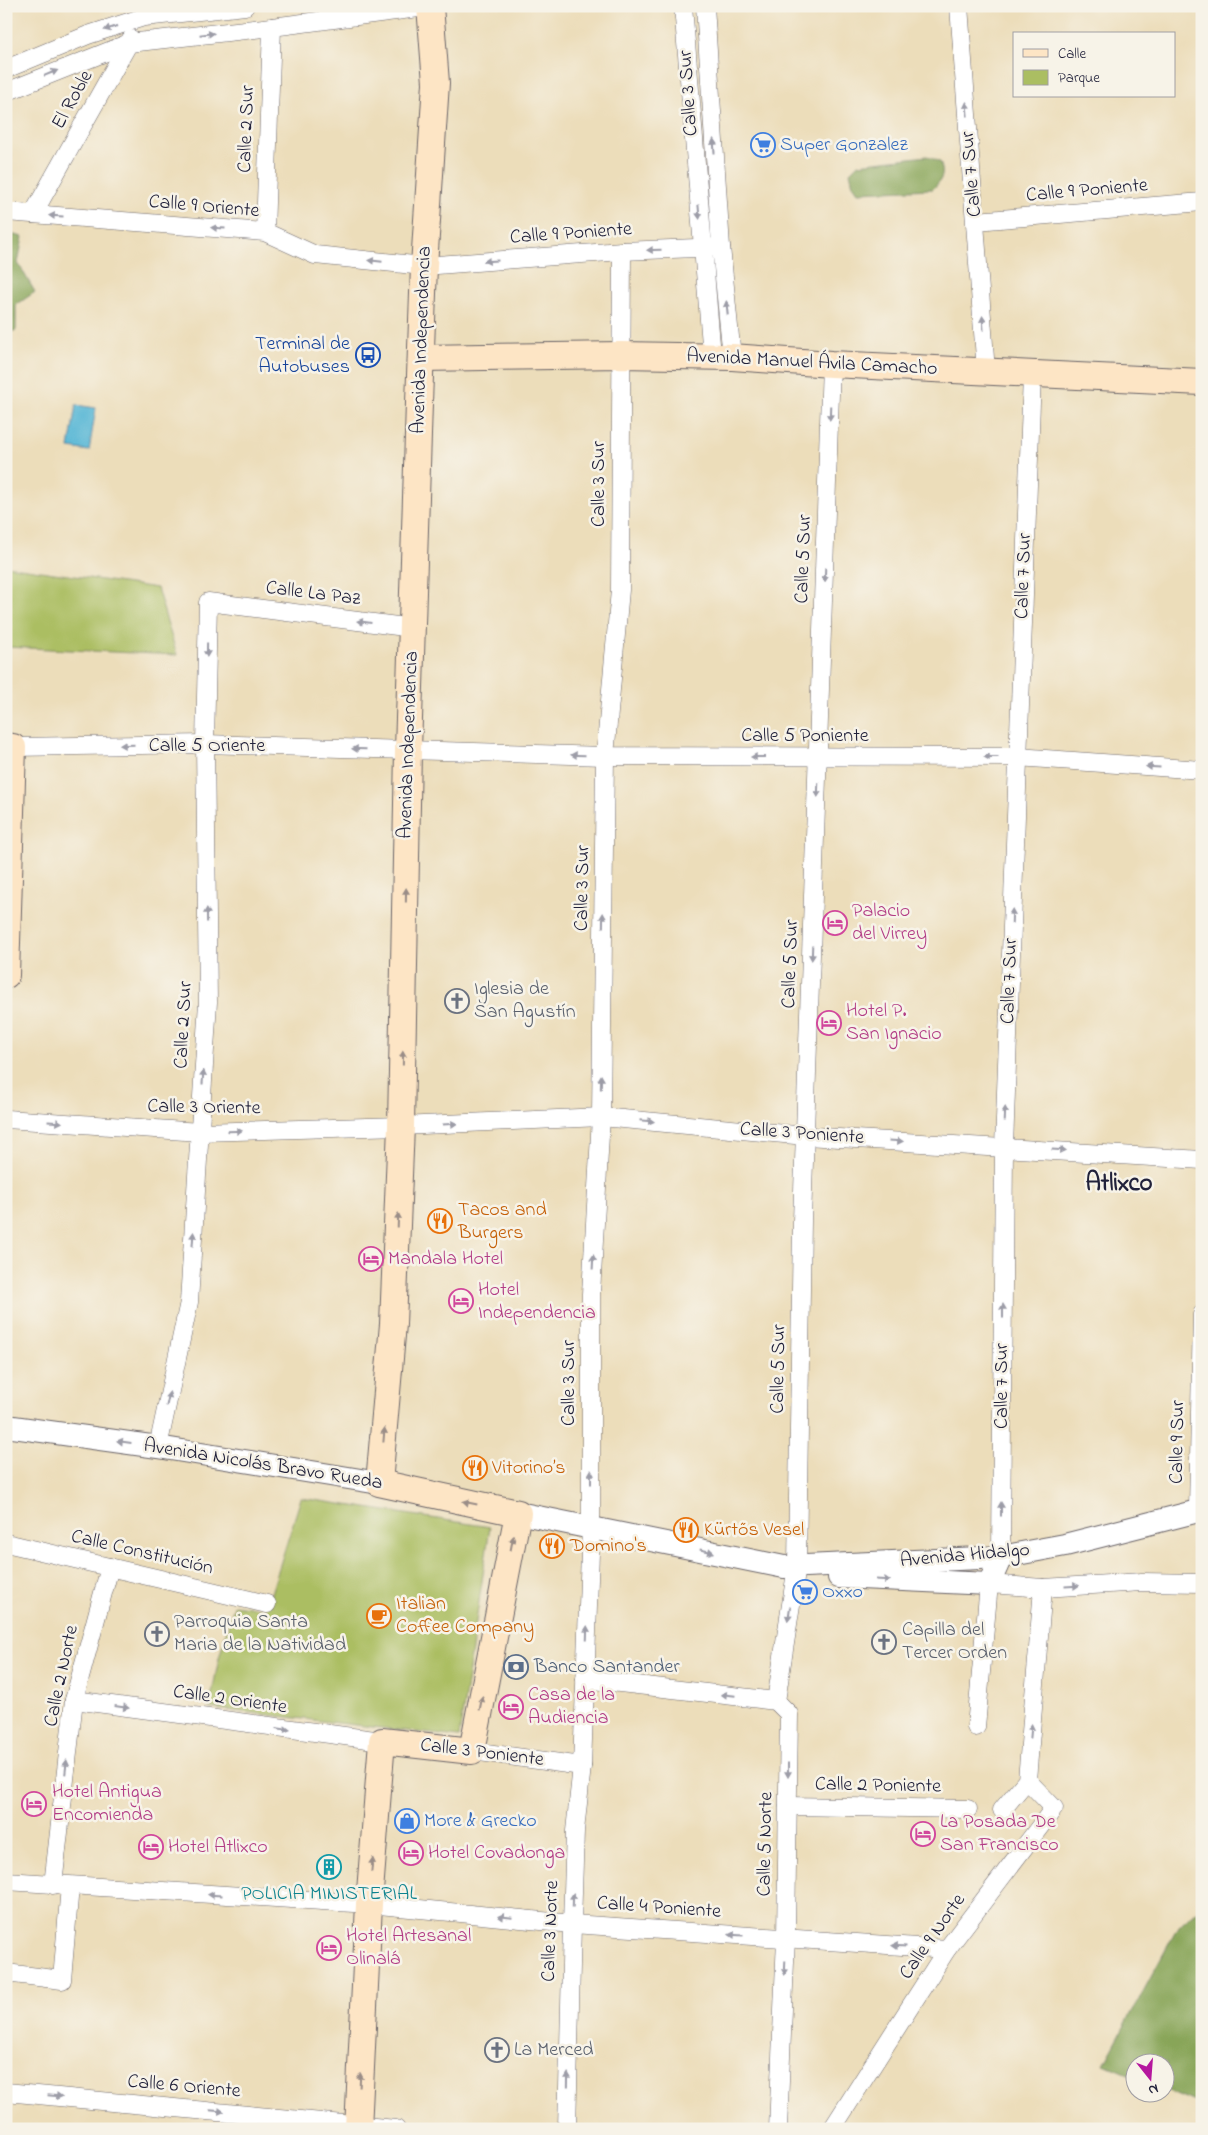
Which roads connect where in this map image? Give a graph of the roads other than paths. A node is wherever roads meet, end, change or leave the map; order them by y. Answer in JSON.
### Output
{"nodes":[{"id":1,"x":245,"y":6,"type":"edge"},
{"id":2,"x":683,"y":6,"type":"edge"},
{"id":3,"x":705,"y":6,"type":"edge"},
{"id":4,"x":959,"y":6,"type":"edge"},
{"id":5,"x":431,"y":7,"type":"edge"},
{"id":6,"x":147,"y":12,"type":"edge"},
{"id":7,"x":272,"y":27,"type":"junction"},
{"id":8,"x":129,"y":43,"type":"junction"},
{"id":9,"x":6,"y":69,"type":"edge"},
{"id":10,"x":6,"y":92,"type":"edge"},
{"id":11,"x":1202,"y":202,"type":"edge"},
{"id":12,"x":6,"y":212,"type":"edge"},
{"id":13,"x":32,"y":214,"type":"junction"},
{"id":14,"x":976,"y":222,"type":"junction"},
{"id":15,"x":265,"y":232,"type":"junction"},
{"id":16,"x":721,"y":247,"type":"junction"},
{"id":17,"x":702,"y":248,"type":"junction"},
{"id":18,"x":622,"y":251,"type":"junction"},
{"id":19,"x":424,"y":266,"type":"junction"},
{"id":20,"x":621,"y":355,"type":"junction"},
{"id":21,"x":722,"y":356,"type":"junction"},
{"id":22,"x":421,"y":358,"type":"junction"},
{"id":23,"x":831,"y":364,"type":"junction"},
{"id":24,"x":986,"y":372,"type":"junction"},
{"id":25,"x":1032,"y":375,"type":"junction"},
{"id":26,"x":1202,"y":382,"type":"edge"},
{"id":27,"x":208,"y":602,"type":"joint"},
{"id":28,"x":413,"y":628,"type":"junction"},
{"id":29,"x":205,"y":744,"type":"junction"},
{"id":30,"x":10,"y":747,"type":"edge"},
{"id":31,"x":408,"y":750,"type":"junction"},
{"id":32,"x":606,"y":756,"type":"junction"},
{"id":33,"x":820,"y":757,"type":"junction"},
{"id":34,"x":1017,"y":758,"type":"junction"},
{"id":35,"x":1202,"y":770,"type":"edge"},
{"id":36,"x":7,"y":937,"type":"edge"},
{"id":37,"x":6,"y":975,"type":"edge"},
{"id":38,"x":601,"y":1117,"type":"junction"},
{"id":39,"x":6,"y":1119,"type":"edge"},
{"id":40,"x":402,"y":1126,"type":"junction"},
{"id":41,"x":200,"y":1132,"type":"junction"},
{"id":42,"x":806,"y":1136,"type":"junction"},
{"id":43,"x":1004,"y":1147,"type":"junction"},
{"id":44,"x":1202,"y":1160,"type":"edge"},
{"id":45,"x":1202,"y":1314,"type":"edge"},
{"id":46,"x":6,"y":1426,"type":"edge"},
{"id":47,"x":158,"y":1447,"type":"junction"},
{"id":48,"x":379,"y":1483,"type":"junction"},
{"id":49,"x":1200,"y":1500,"type":"edge"},
{"id":50,"x":518,"y":1513,"type":"junction"},
{"id":51,"x":591,"y":1526,"type":"junction"},
{"id":52,"x":6,"y":1543,"type":"edge"},
{"id":53,"x":1000,"y":1557,"type":"junction"},
{"id":54,"x":110,"y":1567,"type":"junction"},
{"id":55,"x":792,"y":1569,"type":"junction"},
{"id":56,"x":1202,"y":1583,"type":"edge"},
{"id":57,"x":989,"y":1584,"type":"junction"},
{"id":58,"x":1043,"y":1588,"type":"junction"},
{"id":59,"x":267,"y":1604,"type":"dead end"},
{"id":60,"x":585,"y":1680,"type":"junction"},
{"id":61,"x":74,"y":1700,"type":"junction"},
{"id":62,"x":776,"y":1701,"type":"junction"},
{"id":63,"x":976,"y":1727,"type":"dead end"},
{"id":64,"x":382,"y":1741,"type":"junction"},
{"id":65,"x":472,"y":1751,"type":"junction"},
{"id":66,"x":582,"y":1766,"type":"junction"},
{"id":67,"x":1027,"y":1780,"type":"junction"},
{"id":68,"x":788,"y":1806,"type":"junction"},
{"id":69,"x":968,"y":1809,"type":"dead end"},
{"id":70,"x":1002,"y":1810,"type":"dead end"},
{"id":71,"x":6,"y":1880,"type":"edge"},
{"id":72,"x":61,"y":1886,"type":"junction"},
{"id":73,"x":369,"y":1904,"type":"junction"},
{"id":74,"x":572,"y":1924,"type":"junction"},
{"id":75,"x":786,"y":1938,"type":"junction"},
{"id":76,"x":947,"y":1949,"type":"junction"},
{"id":77,"x":6,"y":1973,"type":"edge"},
{"id":78,"x":6,"y":2092,"type":"edge"},
{"id":79,"x":358,"y":2126,"type":"edge"},
{"id":80,"x":396,"y":2129,"type":"edge"},
{"id":81,"x":567,"y":2129,"type":"edge"},
{"id":82,"x":778,"y":2129,"type":"edge"},
{"id":83,"x":832,"y":2129,"type":"edge"}],
"edges":[{"from":1,"to":6,"type":"street"},
{"from":2,"to":17,"type":"street","name":"Calle 3 Sur","one_way":true},
{"from":16,"to":3,"type":"street","name":"Calle 3 Sur","one_way":true},
{"from":14,"to":4,"type":"street","name":"Calle 7 Sur","one_way":true},
{"from":5,"to":7,"type":"street"},
{"from":5,"to":19,"type":"main road","name":"Avenida Independencia"},
{"from":6,"to":8,"type":"street","name":"El Roble"},
{"from":6,"to":9,"type":"street","one_way":true},
{"from":8,"to":7,"type":"street","one_way":true},
{"from":7,"to":15,"type":"street","name":"Calle 2 Sur"},
{"from":10,"to":8,"type":"street","one_way":true},
{"from":8,"to":13,"type":"street","name":"El Roble"},
{"from":11,"to":14,"type":"street","name":"Calle 9 Poniente"},
{"from":12,"to":13,"type":"street","name":"Calle 9 Oriente"},
{"from":15,"to":13,"type":"street","name":"Calle 9 Oriente","one_way":true},
{"from":24,"to":14,"type":"street","name":"Calle 7 Sur","one_way":true},
{"from":19,"to":15,"type":"street","name":"Calle 9 Oriente","one_way":true},
{"from":16,"to":17,"type":"street","name":"Calle 9 Poniente"},
{"from":21,"to":16,"type":"street","name":"Calle 3 Sur","one_way":true},
{"from":17,"to":18,"type":"street","name":"Calle 9 Poniente","one_way":true},
{"from":17,"to":21,"type":"street","name":"Calle 3 Sur"},
{"from":18,"to":19,"type":"street","name":"Calle 9 Poniente","one_way":true},
{"from":18,"to":20,"type":"street","name":"Calle 3 Sur"},
{"from":19,"to":22,"type":"main road","name":"Avenida Independencia"},
{"from":20,"to":21,"type":"main road","name":"Avenida Manuel Ávila Camacho"},
{"from":20,"to":22,"type":"main road","name":"Avenida Manuel Ávila Camacho"},
{"from":20,"to":32,"type":"street","name":"Calle 3 Sur"},
{"from":21,"to":23,"type":"main road","name":"Avenida Manuel Ávila Camacho"},
{"from":22,"to":28,"type":"main road","name":"Avenida Independencia"},
{"from":23,"to":24,"type":"main road","name":"Avenida Manuel Ávila Camacho"},
{"from":23,"to":33,"type":"street","name":"Calle 5 Sur","one_way":true},
{"from":24,"to":25,"type":"main road","name":"Avenida Manuel Ávila Camacho"},
{"from":25,"to":26,"type":"main road","name":"Avenida Manuel Ávila Camacho"},
{"from":25,"to":34,"type":"street","name":"Calle 7 Sur"},
{"from":28,"to":27,"type":"street","name":"Calle La Paz","one_way":true},
{"from":27,"to":29,"type":"street","name":"Calle 2 Sur","one_way":true},
{"from":28,"to":31,"type":"main road","name":"Avenida Independencia"},
{"from":29,"to":30,"type":"street","name":"Calle 5 Oriente","one_way":true},
{"from":31,"to":29,"type":"street","name":"Calle 5 Oriente","one_way":true},
{"from":41,"to":29,"type":"street","name":"Calle 2 Sur","one_way":true},
{"from":30,"to":36,"type":"main road"},
{"from":32,"to":31,"type":"street","name":"Calle 5 Poniente","one_way":true},
{"from":40,"to":31,"type":"main road","name":"Avenida Independencia","one_way":true},
{"from":33,"to":32,"type":"street","name":"Calle 5 Poniente","one_way":true},
{"from":38,"to":32,"type":"street","name":"Calle 3 Sur","one_way":true},
{"from":34,"to":33,"type":"street","name":"Calle 5 Poniente","one_way":true},
{"from":33,"to":42,"type":"street","name":"Calle 5 Sur","one_way":true},
{"from":35,"to":34,"type":"street","name":"Calle 5 Poniente","one_way":true},
{"from":43,"to":34,"type":"street","name":"Calle 7 Sur","one_way":true},
{"from":36,"to":37,"type":"main road"},
{"from":40,"to":38,"type":"street","name":"Calle 3 Poniente","one_way":true},
{"from":38,"to":42,"type":"street","name":"Calle 3 Poniente","one_way":true},
{"from":51,"to":38,"type":"street","name":"Calle 3 Sur","one_way":true},
{"from":39,"to":41,"type":"street","name":"Calle 3 Oriente","one_way":true},
{"from":41,"to":40,"type":"street","name":"Calle 3 Oriente","one_way":true},
{"from":48,"to":40,"type":"main road","name":"Avenida Independencia","one_way":true},
{"from":47,"to":41,"type":"street","name":"Calle 2 Sur","one_way":true},
{"from":42,"to":43,"type":"street","name":"Calle 3 Poniente","one_way":true},
{"from":42,"to":55,"type":"street","name":"Calle 5 Sur"},
{"from":43,"to":44,"type":"street","name":"Calle 3 Poniente","one_way":true},
{"from":53,"to":43,"type":"street","name":"Calle 7 Sur","one_way":true},
{"from":45,"to":49,"type":"street","name":"Calle 9 Sur"},
{"from":47,"to":46,"type":"street","name":"Avenida Nicolás Bravo Rueda","one_way":true},
{"from":47,"to":48,"type":"street","name":"Avenida Nicolás Bravo Rueda"},
{"from":50,"to":48,"type":"main road","name":"Avenida Nicolás Bravo Rueda","one_way":true},
{"from":49,"to":53,"type":"street","name":"Avenida Hidalgo"},
{"from":50,"to":51,"type":"street","name":"Avenida Hidalgo"},
{"from":65,"to":50,"type":"main road","one_way":true},
{"from":51,"to":55,"type":"street","name":"Avenida Hidalgo","one_way":true},
{"from":60,"to":51,"type":"street","name":"Calle 3 Norte","one_way":true},
{"from":52,"to":54,"type":"street","name":"Calle Constitución"},
{"from":53,"to":55,"type":"street","name":"Avenida Hidalgo"},
{"from":53,"to":57,"type":"street","name":"Calle 7 Sur"},
{"from":54,"to":59,"type":"street","name":"Calle Constitución"},
{"from":54,"to":61,"type":"street","name":"Calle 2 Norte"},
{"from":55,"to":57,"type":"street","name":"Avenida Hidalgo","one_way":true},
{"from":55,"to":62,"type":"street","one_way":true},
{"from":58,"to":56,"type":"street","one_way":true},
{"from":57,"to":58,"type":"street"},
{"from":57,"to":63,"type":"street"},
{"from":67,"to":58,"type":"street","one_way":true},
{"from":62,"to":60,"type":"street","one_way":true},
{"from":60,"to":66,"type":"street","name":"Calle 3 Norte"},
{"from":61,"to":64,"type":"street","name":"Calle 2 Oriente","one_way":true},
{"from":72,"to":61,"type":"street","name":"Calle 2 Norte","one_way":true},
{"from":62,"to":68,"type":"street","name":"Calle 5 Norte","one_way":true},
{"from":64,"to":65,"type":"main road","name":"Calle 3 Poniente"},
{"from":73,"to":64,"type":"main road","one_way":true},
{"from":65,"to":66,"type":"street","name":"Calle 3 Poniente"},
{"from":74,"to":66,"type":"street","name":"Calle 3 Norte","one_way":true},
{"from":67,"to":70,"type":"street"},
{"from":67,"to":76,"type":"street","name":"Calle 9 Norte"},
{"from":68,"to":69,"type":"street","name":"Calle 2 Poniente"},
{"from":68,"to":75,"type":"street","name":"Calle 5 Norte"},
{"from":71,"to":72,"type":"street","name":"Calle 4 Poniente"},
{"from":73,"to":72,"type":"street","name":"Calle 4 Poniente","one_way":true},
{"from":72,"to":77,"type":"street","name":"Calle 2 Norte"},
{"from":74,"to":73,"type":"street","name":"Calle 4 Poniente","one_way":true},
{"from":79,"to":73,"type":"main road","one_way":true},
{"from":75,"to":74,"type":"street","name":"Calle 4 Poniente","one_way":true},
{"from":81,"to":74,"type":"street","name":"Calle 3 Norte","one_way":true},
{"from":76,"to":75,"type":"street","name":"Calle 4 Poniente","one_way":true},
{"from":75,"to":82,"type":"street","name":"Calle 5 Norte","one_way":true},
{"from":76,"to":83,"type":"street","name":"Calle 9 Norte"},
{"from":78,"to":79,"type":"street","name":"Calle 6 Oriente","one_way":true},
{"from":79,"to":80,"type":"street","name":"Calle 6 Oriente"}]}
